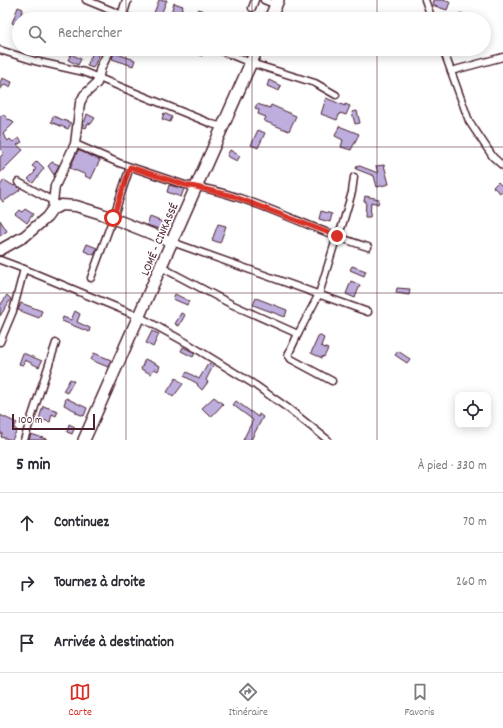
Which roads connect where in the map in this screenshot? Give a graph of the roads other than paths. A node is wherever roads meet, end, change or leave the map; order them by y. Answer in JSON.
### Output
{"nodes":[{"id":1,"x":86,"y":0,"type":"edge"},
{"id":2,"x":127,"y":0,"type":"edge"},
{"id":3,"x":255,"y":0,"type":"edge"},
{"id":4,"x":264,"y":0,"type":"edge"},
{"id":5,"x":425,"y":0,"type":"edge"},
{"id":6,"x":277,"y":3,"type":"edge"},
{"id":7,"x":252,"y":8,"type":"dead end"},
{"id":8,"x":111,"y":12,"type":"edge"},
{"id":9,"x":123,"y":12,"type":"edge"},
{"id":10,"x":429,"y":12,"type":"edge"},
{"id":11,"x":0,"y":50,"type":"edge"},
{"id":12,"x":12,"y":54,"type":"edge"},
{"id":13,"x":19,"y":56,"type":"edge"},
{"id":14,"x":107,"y":56,"type":"edge"},
{"id":15,"x":234,"y":56,"type":"edge"},
{"id":16,"x":254,"y":56,"type":"edge"},
{"id":17,"x":446,"y":56,"type":"edge"},
{"id":18,"x":503,"y":57,"type":"edge"},
{"id":19,"x":251,"y":63,"type":"junction"},
{"id":20,"x":451,"y":71,"type":"junction"},
{"id":21,"x":99,"y":78,"type":"junction"},
{"id":22,"x":336,"y":95,"type":"dead end"},
{"id":23,"x":223,"y":127,"type":"junction"},
{"id":24,"x":75,"y":144,"type":"junction"},
{"id":25,"x":503,"y":166,"type":"edge"},
{"id":26,"x":130,"y":167,"type":"junction"},
{"id":27,"x":354,"y":177,"type":"dead end"},
{"id":28,"x":18,"y":182,"type":"dead end"},
{"id":29,"x":196,"y":187,"type":"junction"},
{"id":30,"x":52,"y":206,"type":"junction"},
{"id":31,"x":113,"y":218,"type":"junction"},
{"id":32,"x":337,"y":236,"type":"junction"},
{"id":33,"x":172,"y":242,"type":"junction"},
{"id":34,"x":368,"y":248,"type":"dead end"},
{"id":35,"x":0,"y":250,"type":"edge"},
{"id":36,"x":0,"y":260,"type":"edge"},
{"id":37,"x":161,"y":267,"type":"junction"},
{"id":38,"x":24,"y":269,"type":"junction"},
{"id":39,"x":91,"y":278,"type":"dead end"},
{"id":40,"x":319,"y":294,"type":"junction"},
{"id":41,"x":368,"y":312,"type":"dead end"},
{"id":42,"x":140,"y":317,"type":"junction"},
{"id":43,"x":298,"y":334,"type":"junction"},
{"id":44,"x":0,"y":342,"type":"edge"},
{"id":45,"x":56,"y":343,"type":"dead end"},
{"id":46,"x":332,"y":381,"type":"dead end"},
{"id":47,"x":24,"y":440,"type":"edge"},
{"id":48,"x":84,"y":440,"type":"edge"},
{"id":49,"x":328,"y":440,"type":"edge"}],
"edges":[{"from":1,"to":8,"type":"street"},
{"from":2,"to":9,"type":"street"},
{"from":3,"to":7,"type":"street"},
{"from":4,"to":6,"type":"street"},
{"from":5,"to":10,"type":"street"},
{"from":11,"to":12,"type":"street"},
{"from":13,"to":21,"type":"street"},
{"from":14,"to":21,"type":"street"},
{"from":15,"to":19,"type":"street"},
{"from":16,"to":19,"type":"highway","name":"LOMÉ - CINKASSÉ"},
{"from":17,"to":20,"type":"street"},
{"from":18,"to":20,"type":"street"},
{"from":19,"to":22,"type":"street"},
{"from":19,"to":23,"type":"highway","name":"LOMÉ - CINKASSÉ"},
{"from":20,"to":25,"type":"street"},
{"from":21,"to":23,"type":"street"},
{"from":21,"to":24,"type":"street"},
{"from":23,"to":29,"type":"highway","name":"LOMÉ - CINKASSÉ"},
{"from":24,"to":26,"type":"street"},
{"from":24,"to":30,"type":"street"},
{"from":26,"to":29,"type":"street"},
{"from":26,"to":31,"type":"street"},
{"from":27,"to":32,"type":"street"},
{"from":28,"to":30,"type":"street"},
{"from":29,"to":32,"type":"street"},
{"from":29,"to":33,"type":"highway","name":"LOMÉ - CINKASSÉ"},
{"from":30,"to":31,"type":"main road"},
{"from":30,"to":35,"type":"main road"},
{"from":31,"to":33,"type":"main road"},
{"from":31,"to":39,"type":"street"},
{"from":32,"to":34,"type":"street"},
{"from":32,"to":40,"type":"street"},
{"from":33,"to":37,"type":"highway","name":"LOMÉ - CINKASSÉ"},
{"from":33,"to":40,"type":"street"},
{"from":36,"to":38,"type":"street"},
{"from":37,"to":42,"type":"highway","name":"LOMÉ - CINKASSÉ"},
{"from":37,"to":43,"type":"street"},
{"from":38,"to":42,"type":"street"},
{"from":38,"to":44,"type":"street"},
{"from":40,"to":41,"type":"street"},
{"from":40,"to":43,"type":"street"},
{"from":42,"to":48,"type":"highway","name":"LOMÉ - CINKASSÉ"},
{"from":42,"to":49,"type":"street"},
{"from":43,"to":46,"type":"street"},
{"from":45,"to":47,"type":"street"}]}
